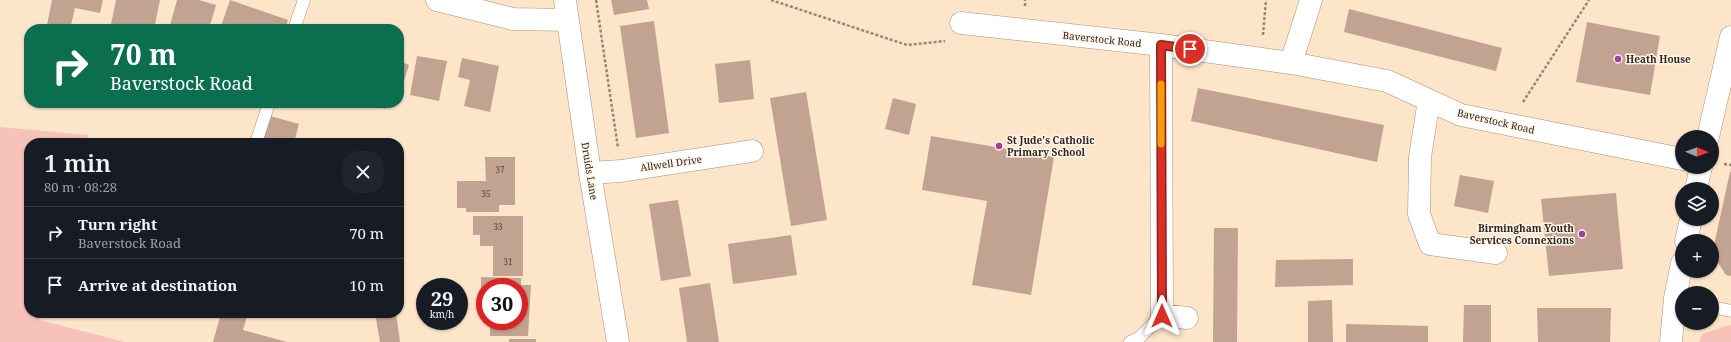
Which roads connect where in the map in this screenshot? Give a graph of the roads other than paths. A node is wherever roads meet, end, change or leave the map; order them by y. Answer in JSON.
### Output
{"nodes":[{"id":1,"x":304,"y":0,"type":"edge"},
{"id":2,"x":437,"y":0,"type":"edge"},
{"id":3,"x":1311,"y":0,"type":"edge"},
{"id":4,"x":566,"y":10,"type":"edge"},
{"id":5,"x":961,"y":23,"type":"road end"},
{"id":6,"x":296,"y":24,"type":"edge"},
{"id":7,"x":1731,"y":37,"type":"edge"},
{"id":8,"x":1161,"y":45,"type":"junction"},
{"id":9,"x":1291,"y":63,"type":"junction"},
{"id":10,"x":1429,"y":100,"type":"junction"},
{"id":11,"x":267,"y":108,"type":"edge"},
{"id":12,"x":1710,"y":130,"type":"edge"},
{"id":13,"x":258,"y":138,"type":"edge"},
{"id":14,"x":752,"y":152,"type":"dead end"},
{"id":15,"x":1675,"y":158,"type":"edge"},
{"id":16,"x":590,"y":173,"type":"junction"},
{"id":17,"x":1496,"y":253,"type":"dead end"},
{"id":18,"x":1719,"y":308,"type":"edge"},
{"id":19,"x":1731,"y":311,"type":"edge"},
{"id":20,"x":1162,"y":316,"type":"junction"},
{"id":21,"x":1187,"y":318,"type":"dead end"},
{"id":22,"x":1675,"y":320,"type":"edge"},
{"id":23,"x":618,"y":342,"type":"edge"},
{"id":24,"x":1130,"y":342,"type":"edge"},
{"id":25,"x":1671,"y":342,"type":"edge"}],
"edges":[{"from":1,"to":6,"type":"lane"},
{"from":2,"to":4,"type":"street"},
{"from":3,"to":9,"type":"street"},
{"from":4,"to":16,"type":"street","name":"Druids Lane"},
{"from":5,"to":8,"type":"street","name":"Baverstock Road"},
{"from":7,"to":12,"type":"street"},
{"from":8,"to":9,"type":"street","name":"Baverstock Road"},
{"from":8,"to":20,"type":"street"},
{"from":9,"to":10,"type":"street","name":"Baverstock Road"},
{"from":10,"to":15,"type":"street","name":"Baverstock Road"},
{"from":10,"to":17,"type":"street"},
{"from":11,"to":13,"type":"lane"},
{"from":14,"to":16,"type":"street","name":"Allwell Drive"},
{"from":16,"to":23,"type":"street","name":"Druids Lane"},
{"from":18,"to":19,"type":"lane"},
{"from":20,"to":21,"type":"street"},
{"from":20,"to":24,"type":"lane"},
{"from":22,"to":25,"type":"street"}]}
